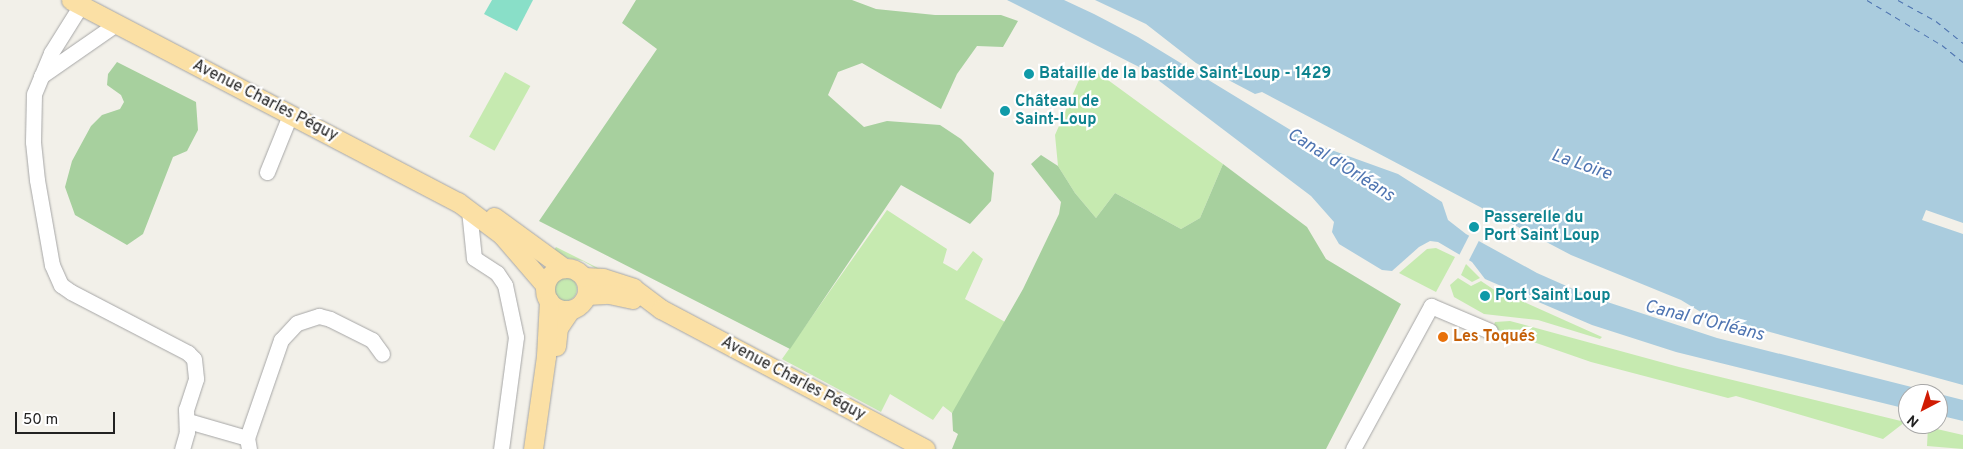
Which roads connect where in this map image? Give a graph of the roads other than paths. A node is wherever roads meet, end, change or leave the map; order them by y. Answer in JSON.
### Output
{"nodes":[{"id":1,"x":76,"y":3,"type":"edge"},
{"id":2,"x":116,"y":24,"type":"junction"},
{"id":3,"x":41,"y":76,"type":"junction"},
{"id":4,"x":290,"y":115,"type":"junction"},
{"id":5,"x":267,"y":172,"type":"dead end"},
{"id":6,"x":464,"y":206,"type":"junction"},
{"id":7,"x":564,"y":268,"type":"junction"},
{"id":8,"x":585,"y":286,"type":"junction"},
{"id":9,"x":547,"y":293,"type":"junction"},
{"id":10,"x":570,"y":310,"type":"junction"},
{"id":11,"x":1490,"y":331,"type":"dead end"},
{"id":12,"x":382,"y":354,"type":"dead end"},
{"id":13,"x":188,"y":421,"type":"junction"},
{"id":14,"x":248,"y":444,"type":"edge"},
{"id":15,"x":182,"y":449,"type":"edge"},
{"id":16,"x":501,"y":449,"type":"edge"},
{"id":17,"x":533,"y":449,"type":"edge"},
{"id":18,"x":543,"y":449,"type":"edge"},
{"id":19,"x":925,"y":449,"type":"edge"},
{"id":20,"x":1353,"y":449,"type":"edge"}],
"edges":[{"from":1,"to":2,"type":"main road","name":"Avenue Charles Péguy"},
{"from":1,"to":3,"type":"street"},
{"from":2,"to":3,"type":"street"},
{"from":2,"to":4,"type":"main road","name":"Avenue Charles Péguy"},
{"from":3,"to":13,"type":"street"},
{"from":4,"to":5,"type":"street"},
{"from":4,"to":6,"type":"main road","name":"Avenue Charles Péguy"},
{"from":6,"to":7,"type":"main road","name":"Avenue Charles Péguy"},
{"from":6,"to":9,"type":"main road","name":"Avenue Charles Péguy"},
{"from":6,"to":16,"type":"street"},
{"from":7,"to":8,"type":"main road"},
{"from":7,"to":9,"type":"main road"},
{"from":8,"to":10,"type":"main road"},
{"from":8,"to":19,"type":"main road","name":"Avenue Charles Péguy"},
{"from":9,"to":10,"type":"main road"},
{"from":9,"to":17,"type":"main road"},
{"from":10,"to":18,"type":"main road"},
{"from":11,"to":20,"type":"street"},
{"from":12,"to":14,"type":"street"},
{"from":13,"to":14,"type":"street"},
{"from":13,"to":15,"type":"street"}]}
